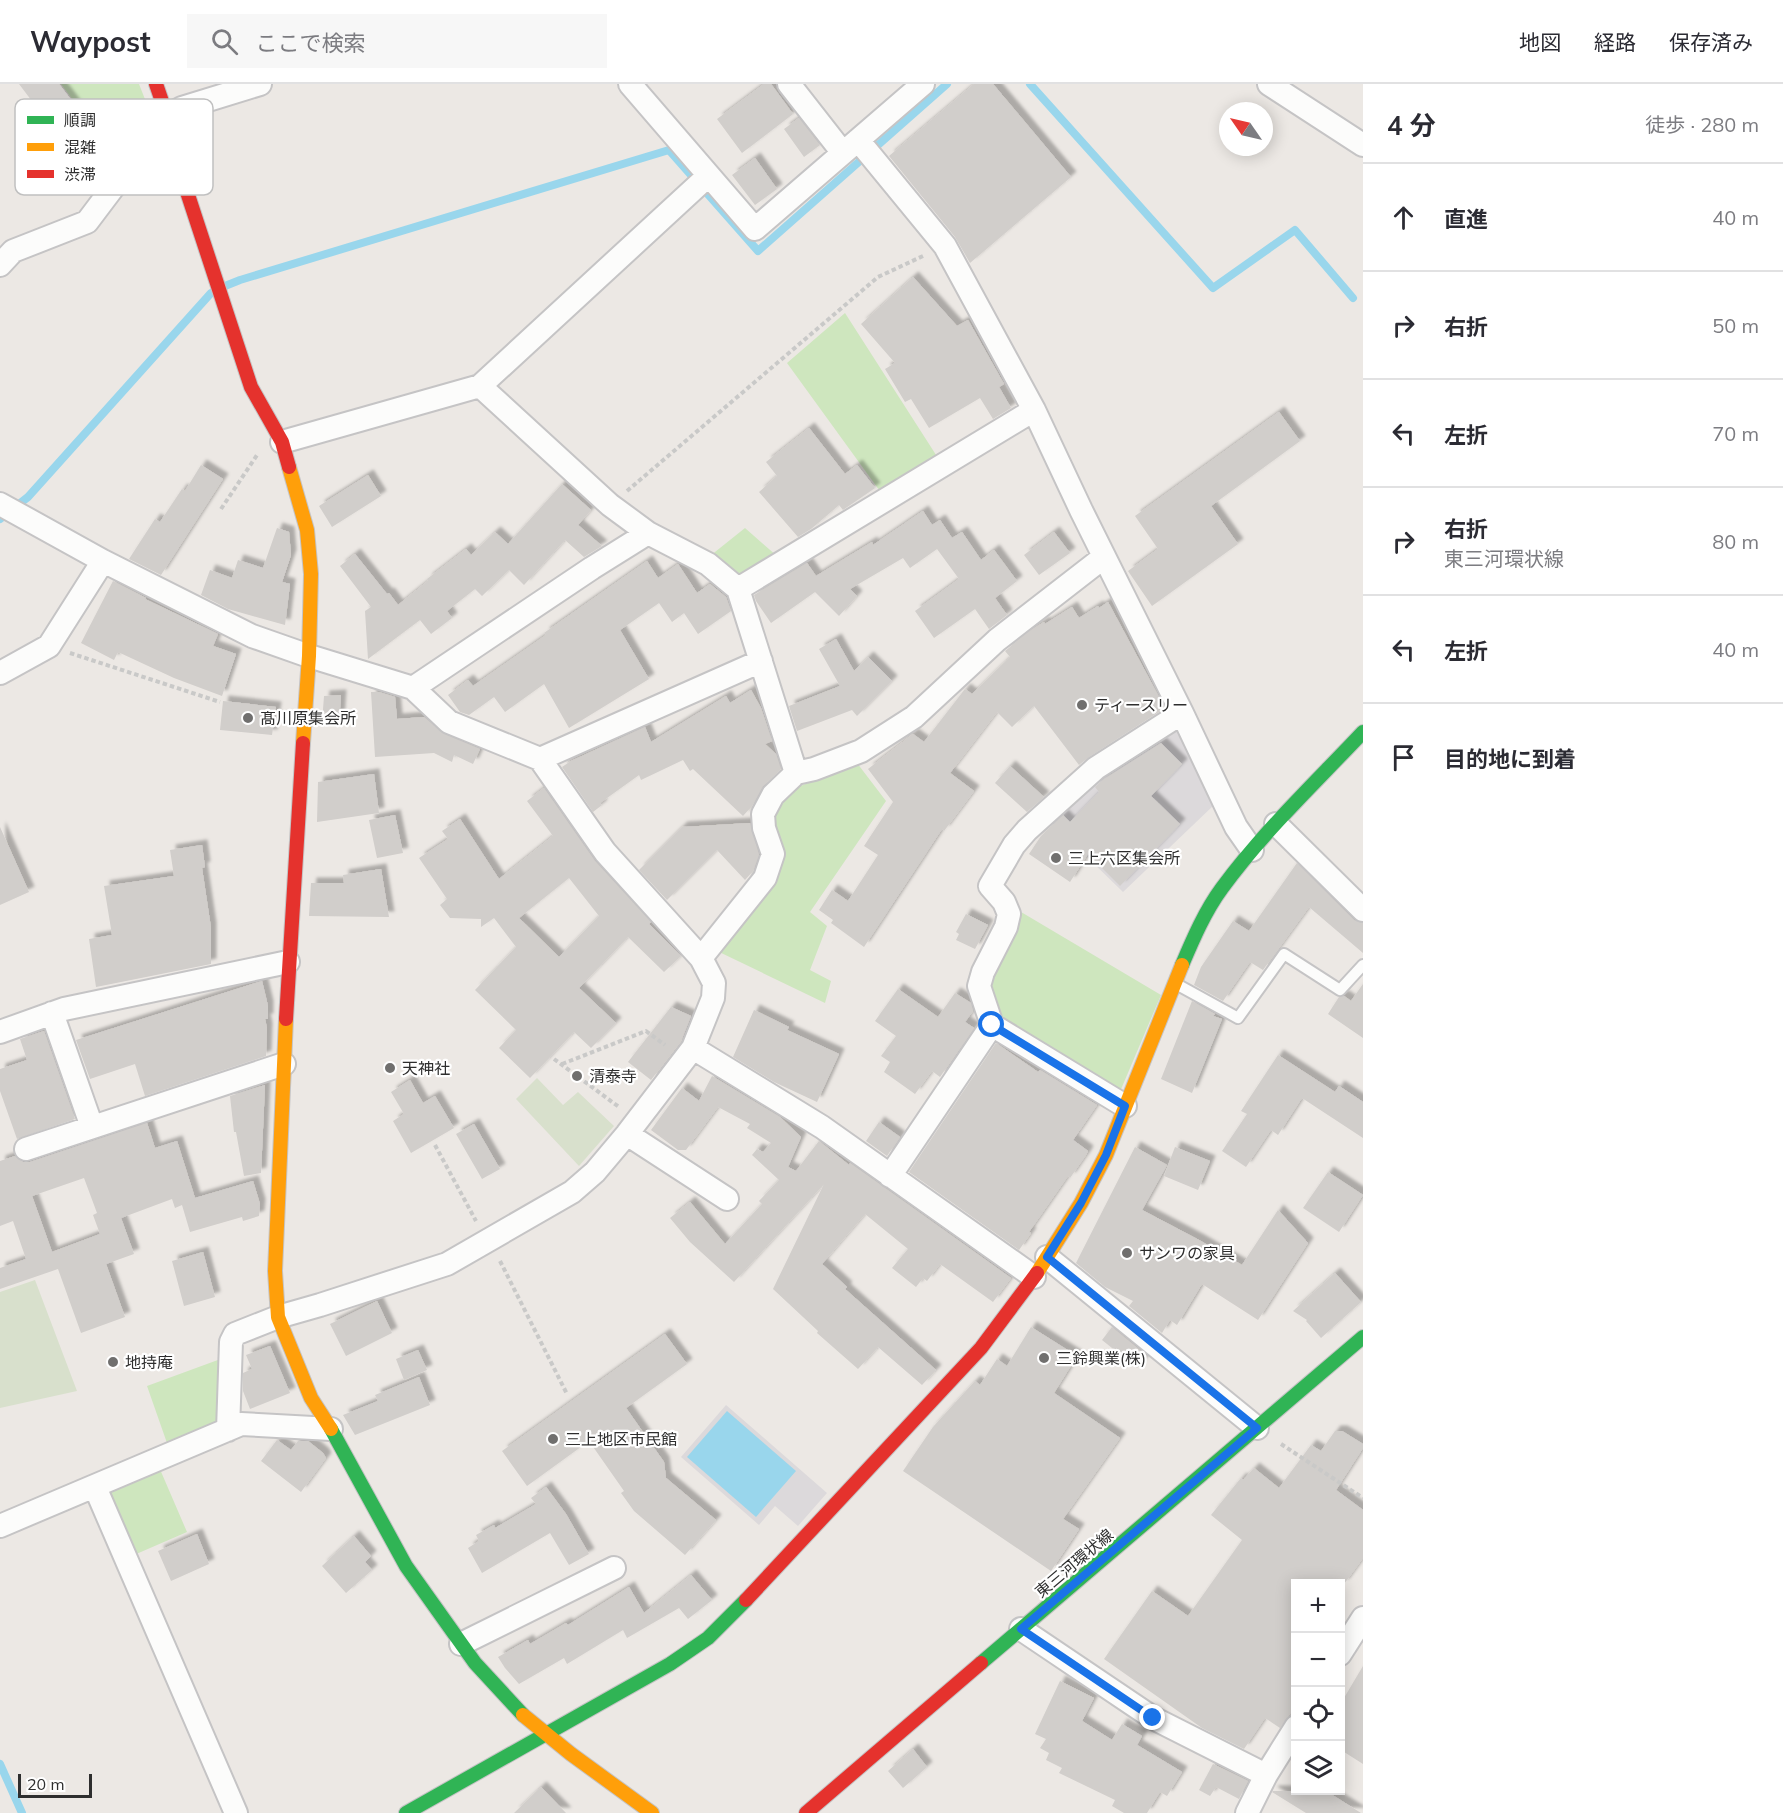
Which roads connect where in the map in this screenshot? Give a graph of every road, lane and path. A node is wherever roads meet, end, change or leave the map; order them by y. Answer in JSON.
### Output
{"nodes":[{"id":1,"x":156,"y":84,"type":"edge"},
{"id":2,"x":260,"y":84,"type":"edge"},
{"id":3,"x":630,"y":84,"type":"edge"},
{"id":4,"x":789,"y":84,"type":"edge"},
{"id":5,"x":923,"y":84,"type":"edge"},
{"id":6,"x":1269,"y":84,"type":"edge"},
{"id":7,"x":161,"y":99,"type":"edge"},
{"id":8,"x":211,"y":99,"type":"edge"},
{"id":9,"x":1363,"y":145,"type":"edge"},
{"id":10,"x":850,"y":147,"type":"junction"},
{"id":11,"x":708,"y":176,"type":"junction"},
{"id":12,"x":108,"y":195,"type":"edge"},
{"id":13,"x":188,"y":195,"type":"edge"},
{"id":14,"x":945,"y":246,"type":"junction"},
{"id":15,"x":0,"y":265,"type":"edge"},
{"id":16,"x":480,"y":386,"type":"junction"},
{"id":17,"x":1034,"y":410,"type":"junction"},
{"id":18,"x":282,"y":442,"type":"junction"},
{"id":19,"x":259,"y":453,"type":"dead end"},
{"id":20,"x":0,"y":504,"type":"edge"},
{"id":21,"x":610,"y":505,"type":"junction"},
{"id":22,"x":221,"y":509,"type":"dead end"},
{"id":23,"x":648,"y":533,"type":"junction"},
{"id":24,"x":1104,"y":557,"type":"junction"},
{"id":25,"x":103,"y":561,"type":"junction"},
{"id":26,"x":738,"y":589,"type":"junction"},
{"id":27,"x":49,"y":646,"type":"junction"},
{"id":28,"x":309,"y":656,"type":"junction"},
{"id":29,"x":761,"y":662,"type":"junction"},
{"id":30,"x":0,"y":673,"type":"edge"},
{"id":31,"x":413,"y":688,"type":"junction"},
{"id":32,"x":220,"y":702,"type":"dead end"},
{"id":33,"x":1182,"y":713,"type":"junction"},
{"id":34,"x":1363,"y":732,"type":"edge"},
{"id":35,"x":540,"y":759,"type":"junction"},
{"id":36,"x":796,"y":773,"type":"junction"},
{"id":37,"x":1276,"y":824,"type":"junction"},
{"id":38,"x":1252,"y":850,"type":"junction"},
{"id":39,"x":1363,"y":910,"type":"edge"},
{"id":40,"x":702,"y":958,"type":"junction"},
{"id":41,"x":288,"y":962,"type":"junction"},
{"id":42,"x":1363,"y":965,"type":"edge"},
{"id":43,"x":1175,"y":984,"type":"junction"},
{"id":44,"x":52,"y":1014,"type":"junction"},
{"id":45,"x":992,"y":1025,"type":"junction"},
{"id":46,"x":0,"y":1032,"type":"edge"},
{"id":47,"x":693,"y":1048,"type":"junction"},
{"id":48,"x":670,"y":1049,"type":"dead end"},
{"id":49,"x":554,"y":1059,"type":"dead end"},
{"id":50,"x":284,"y":1064,"type":"junction"},
{"id":51,"x":562,"y":1065,"type":"junction"},
{"id":52,"x":1125,"y":1106,"type":"junction"},
{"id":53,"x":623,"y":1109,"type":"dead end"},
{"id":54,"x":92,"y":1127,"type":"junction"},
{"id":55,"x":627,"y":1134,"type":"junction"},
{"id":56,"x":435,"y":1145,"type":"dead end"},
{"id":57,"x":26,"y":1149,"type":"dead end"},
{"id":58,"x":890,"y":1176,"type":"junction"},
{"id":59,"x":727,"y":1199,"type":"dead end"},
{"id":60,"x":484,"y":1232,"type":"junction"},
{"id":61,"x":1047,"y":1257,"type":"junction"},
{"id":62,"x":1034,"y":1277,"type":"junction"},
{"id":63,"x":278,"y":1317,"type":"junction"},
{"id":64,"x":1363,"y":1337,"type":"edge"},
{"id":65,"x":567,"y":1394,"type":"dead end"},
{"id":66,"x":1257,"y":1428,"type":"junction"},
{"id":67,"x":331,"y":1429,"type":"junction"},
{"id":68,"x":228,"y":1430,"type":"junction"},
{"id":69,"x":95,"y":1487,"type":"junction"},
{"id":70,"x":1363,"y":1498,"type":"edge"},
{"id":71,"x":0,"y":1526,"type":"edge"},
{"id":72,"x":614,"y":1568,"type":"dead end"},
{"id":73,"x":1363,"y":1618,"type":"edge"},
{"id":74,"x":1021,"y":1629,"type":"junction"},
{"id":75,"x":461,"y":1644,"type":"junction"},
{"id":76,"x":1345,"y":1647,"type":"edge"},
{"id":77,"x":546,"y":1735,"type":"junction"},
{"id":78,"x":1291,"y":1735,"type":"edge"},
{"id":79,"x":1266,"y":1775,"type":"junction"},
{"id":80,"x":236,"y":1813,"type":"edge"},
{"id":81,"x":406,"y":1813,"type":"edge"},
{"id":82,"x":652,"y":1813,"type":"edge"},
{"id":83,"x":806,"y":1813,"type":"edge"},
{"id":84,"x":1247,"y":1813,"type":"edge"}],
"edges":[{"from":1,"to":7,"type":"street"},
{"from":2,"to":8,"type":"street"},
{"from":3,"to":11,"type":"street"},
{"from":4,"to":10,"type":"street"},
{"from":5,"to":10,"type":"street"},
{"from":6,"to":9,"type":"street"},
{"from":10,"to":11,"type":"street"},
{"from":10,"to":14,"type":"street"},
{"from":11,"to":16,"type":"street"},
{"from":12,"to":15,"type":"street"},
{"from":13,"to":18,"type":"street"},
{"from":14,"to":17,"type":"street"},
{"from":14,"to":21,"type":"path"},
{"from":16,"to":18,"type":"street"},
{"from":16,"to":21,"type":"street"},
{"from":17,"to":24,"type":"street"},
{"from":17,"to":26,"type":"street"},
{"from":18,"to":28,"type":"street"},
{"from":19,"to":22,"type":"path"},
{"from":20,"to":25,"type":"street"},
{"from":21,"to":23,"type":"street"},
{"from":23,"to":26,"type":"street"},
{"from":23,"to":31,"type":"street"},
{"from":24,"to":33,"type":"street"},
{"from":24,"to":36,"type":"street"},
{"from":25,"to":27,"type":"street"},
{"from":25,"to":28,"type":"street"},
{"from":26,"to":29,"type":"street"},
{"from":27,"to":30,"type":"street"},
{"from":27,"to":32,"type":"path"},
{"from":28,"to":31,"type":"street"},
{"from":28,"to":41,"type":"street"},
{"from":29,"to":35,"type":"street"},
{"from":29,"to":36,"type":"street"},
{"from":31,"to":35,"type":"street"},
{"from":33,"to":38,"type":"street"},
{"from":33,"to":45,"type":"street"},
{"from":34,"to":37,"type":"street"},
{"from":35,"to":40,"type":"street"},
{"from":36,"to":40,"type":"street"},
{"from":37,"to":38,"type":"street"},
{"from":37,"to":39,"type":"street"},
{"from":38,"to":43,"type":"street"},
{"from":40,"to":47,"type":"street"},
{"from":41,"to":44,"type":"street"},
{"from":41,"to":50,"type":"street"},
{"from":42,"to":43,"type":"lane"},
{"from":43,"to":52,"type":"street"},
{"from":44,"to":46,"type":"street"},
{"from":44,"to":54,"type":"street"},
{"from":45,"to":52,"type":"street"},
{"from":45,"to":58,"type":"street"},
{"from":47,"to":55,"type":"street"},
{"from":47,"to":58,"type":"street"},
{"from":48,"to":51,"type":"path"},
{"from":49,"to":51,"type":"path"},
{"from":50,"to":54,"type":"street"},
{"from":50,"to":63,"type":"street"},
{"from":51,"to":53,"type":"path"},
{"from":52,"to":61,"type":"street"},
{"from":54,"to":57,"type":"street"},
{"from":55,"to":59,"type":"street"},
{"from":55,"to":60,"type":"street"},
{"from":56,"to":60,"type":"path"},
{"from":58,"to":62,"type":"street"},
{"from":60,"to":63,"type":"street"},
{"from":60,"to":65,"type":"path"},
{"from":61,"to":62,"type":"street"},
{"from":61,"to":66,"type":"street"},
{"from":62,"to":77,"type":"street"},
{"from":63,"to":67,"type":"street"},
{"from":63,"to":68,"type":"street"},
{"from":64,"to":66,"type":"street","name":"東三河環状線"},
{"from":66,"to":70,"type":"path"},
{"from":66,"to":74,"type":"street","name":"東三河環状線"},
{"from":67,"to":68,"type":"street"},
{"from":67,"to":75,"type":"street"},
{"from":68,"to":69,"type":"street"},
{"from":69,"to":71,"type":"street"},
{"from":69,"to":80,"type":"street"},
{"from":72,"to":75,"type":"street"},
{"from":73,"to":76,"type":"street"},
{"from":74,"to":79,"type":"street"},
{"from":74,"to":83,"type":"street","name":"東三河環状線"},
{"from":75,"to":77,"type":"street"},
{"from":77,"to":81,"type":"street"},
{"from":77,"to":82,"type":"street"},
{"from":78,"to":79,"type":"street"},
{"from":79,"to":84,"type":"street"}]}
